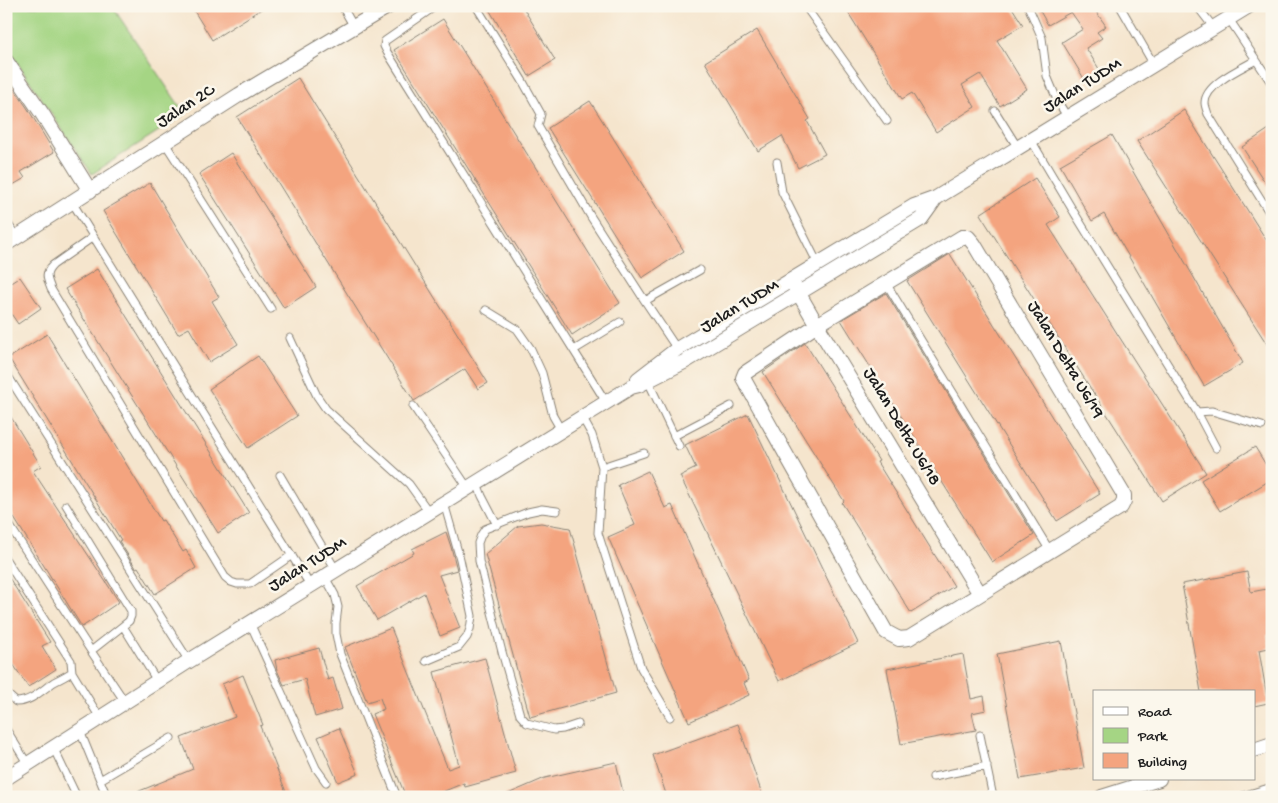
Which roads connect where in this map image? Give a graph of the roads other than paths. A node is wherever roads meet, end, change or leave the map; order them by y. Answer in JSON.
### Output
{"nodes":[{"id":1,"x":342,"y":6,"type":"edge"},
{"id":2,"x":389,"y":6,"type":"edge"},
{"id":3,"x":476,"y":6,"type":"edge"},
{"id":4,"x":805,"y":6,"type":"edge"},
{"id":5,"x":1028,"y":6,"type":"edge"},
{"id":6,"x":1120,"y":6,"type":"edge"},
{"id":7,"x":1197,"y":6,"type":"edge"},
{"id":8,"x":434,"y":7,"type":"edge"},
{"id":9,"x":1246,"y":7,"type":"edge"},
{"id":10,"x":1229,"y":18,"type":"junction"},
{"id":11,"x":354,"y":27,"type":"junction"},
{"id":12,"x":1214,"y":28,"type":"junction"},
{"id":13,"x":1256,"y":60,"type":"junction"},
{"id":14,"x":6,"y":61,"type":"edge"},
{"id":15,"x":1154,"y":65,"type":"junction"},
{"id":16,"x":1272,"y":84,"type":"edge"},
{"id":17,"x":995,"y":111,"type":"dead end"},
{"id":18,"x":1068,"y":118,"type":"junction"},
{"id":19,"x":887,"y":121,"type":"dead end"},
{"id":20,"x":1031,"y":140,"type":"junction"},
{"id":21,"x":165,"y":143,"type":"junction"},
{"id":22,"x":1018,"y":148,"type":"junction"},
{"id":23,"x":777,"y":162,"type":"dead end"},
{"id":24,"x":90,"y":191,"type":"junction"},
{"id":25,"x":936,"y":198,"type":"junction"},
{"id":26,"x":72,"y":202,"type":"junction"},
{"id":27,"x":1272,"y":217,"type":"edge"},
{"id":28,"x":6,"y":222,"type":"edge"},
{"id":29,"x":93,"y":237,"type":"junction"},
{"id":30,"x":12,"y":241,"type":"edge"},
{"id":31,"x":818,"y":264,"type":"junction"},
{"id":32,"x":700,"y":270,"type":"dead end"},
{"id":33,"x":792,"y":280,"type":"junction"},
{"id":34,"x":886,"y":283,"type":"junction"},
{"id":35,"x":799,"y":294,"type":"junction"},
{"id":36,"x":645,"y":301,"type":"junction"},
{"id":37,"x":271,"y":309,"type":"dead end"},
{"id":38,"x":486,"y":310,"type":"dead end"},
{"id":39,"x":620,"y":322,"type":"dead end"},
{"id":40,"x":817,"y":325,"type":"junction"},
{"id":41,"x":290,"y":338,"type":"dead end"},
{"id":42,"x":678,"y":349,"type":"junction"},
{"id":43,"x":574,"y":350,"type":"junction"},
{"id":44,"x":6,"y":373,"type":"edge"},
{"id":45,"x":648,"y":381,"type":"junction"},
{"id":46,"x":631,"y":387,"type":"junction"},
{"id":47,"x":606,"y":402,"type":"junction"},
{"id":48,"x":413,"y":406,"type":"dead end"},
{"id":49,"x":731,"y":406,"type":"dead end"},
{"id":50,"x":1197,"y":412,"type":"junction"},
{"id":51,"x":582,"y":418,"type":"junction"},
{"id":52,"x":1262,"y":426,"type":"dead end"},
{"id":53,"x":561,"y":430,"type":"junction"},
{"id":54,"x":674,"y":436,"type":"junction"},
{"id":55,"x":679,"y":446,"type":"dead end"},
{"id":56,"x":1216,"y":448,"type":"dead end"},
{"id":57,"x":644,"y":453,"type":"dead end"},
{"id":58,"x":602,"y":467,"type":"junction"},
{"id":59,"x":280,"y":474,"type":"dead end"},
{"id":60,"x":472,"y":485,"type":"junction"},
{"id":61,"x":444,"y":503,"type":"junction"},
{"id":62,"x":66,"y":505,"type":"dead end"},
{"id":63,"x":557,"y":511,"type":"dead end"},
{"id":64,"x":429,"y":512,"type":"junction"},
{"id":65,"x":6,"y":520,"type":"edge"},
{"id":66,"x":497,"y":525,"type":"junction"},
{"id":67,"x":1050,"y":550,"type":"junction"},
{"id":68,"x":292,"y":555,"type":"junction"},
{"id":69,"x":6,"y":560,"type":"edge"},
{"id":70,"x":330,"y":573,"type":"junction"},
{"id":71,"x":310,"y":585,"type":"junction"},
{"id":72,"x":980,"y":594,"type":"junction"},
{"id":73,"x":250,"y":623,"type":"junction"},
{"id":74,"x":123,"y":626,"type":"junction"},
{"id":75,"x":91,"y":651,"type":"junction"},
{"id":76,"x":189,"y":661,"type":"junction"},
{"id":77,"x":426,"y":661,"type":"dead end"},
{"id":78,"x":72,"y":672,"type":"junction"},
{"id":79,"x":158,"y":681,"type":"junction"},
{"id":80,"x":6,"y":693,"type":"edge"},
{"id":81,"x":125,"y":702,"type":"junction"},
{"id":82,"x":670,"y":716,"type":"dead end"},
{"id":83,"x":100,"y":718,"type":"junction"},
{"id":84,"x":578,"y":724,"type":"dead end"},
{"id":85,"x":6,"y":729,"type":"edge"},
{"id":86,"x":80,"y":730,"type":"junction"},
{"id":87,"x":980,"y":735,"type":"dead end"},
{"id":88,"x":171,"y":738,"type":"dead end"},
{"id":89,"x":1272,"y":744,"type":"edge"},
{"id":90,"x":53,"y":747,"type":"junction"},
{"id":91,"x":1256,"y":749,"type":"edge"},
{"id":92,"x":27,"y":763,"type":"junction"},
{"id":93,"x":987,"y":766,"type":"junction"},
{"id":94,"x":933,"y":777,"type":"dead end"},
{"id":95,"x":6,"y":778,"type":"edge"},
{"id":96,"x":100,"y":780,"type":"junction"},
{"id":97,"x":1156,"y":780,"type":"edge"},
{"id":98,"x":326,"y":782,"type":"dead end"},
{"id":99,"x":1272,"y":786,"type":"edge"},
{"id":100,"x":74,"y":796,"type":"edge"},
{"id":101,"x":107,"y":797,"type":"edge"},
{"id":102,"x":397,"y":797,"type":"edge"},
{"id":103,"x":993,"y":797,"type":"edge"},
{"id":104,"x":1102,"y":797,"type":"edge"},
{"id":105,"x":1239,"y":797,"type":"edge"}],
"edges":[{"from":1,"to":11,"type":"lane"},
{"from":2,"to":11,"type":"street","name":"Jalan 2C"},
{"from":3,"to":36,"type":"lane"},
{"from":4,"to":19,"type":"lane"},
{"from":5,"to":18,"type":"lane"},
{"from":6,"to":15,"type":"lane"},
{"from":7,"to":12,"type":"lane"},
{"from":8,"to":43,"type":"lane"},
{"from":9,"to":10,"type":"street","name":"Jalan TUDM"},
{"from":10,"to":12,"type":"street","name":"Jalan TUDM"},
{"from":10,"to":13,"type":"lane"},
{"from":11,"to":21,"type":"street","name":"Jalan 2C"},
{"from":12,"to":15,"type":"street","name":"Jalan TUDM"},
{"from":13,"to":16,"type":"lane"},
{"from":13,"to":27,"type":"lane"},
{"from":14,"to":24,"type":"street"},
{"from":15,"to":18,"type":"street","name":"Jalan TUDM"},
{"from":17,"to":22,"type":"lane"},
{"from":18,"to":20,"type":"street","name":"Jalan TUDM"},
{"from":20,"to":22,"type":"street","name":"Jalan TUDM"},
{"from":20,"to":50,"type":"lane"},
{"from":21,"to":24,"type":"street","name":"Jalan 2C"},
{"from":21,"to":37,"type":"lane"},
{"from":22,"to":25,"type":"street","name":"Jalan TUDM"},
{"from":23,"to":31,"type":"lane"},
{"from":24,"to":26,"type":"street","name":"Jalan 2C"},
{"from":25,"to":31,"type":"street","name":"Jalan TUDM"},
{"from":25,"to":35,"type":"street","name":"Jalan TUDM"},
{"from":26,"to":29,"type":"lane"},
{"from":26,"to":30,"type":"street","name":"Jalan 2C"},
{"from":28,"to":30,"type":"lane"},
{"from":29,"to":68,"type":"lane"},
{"from":29,"to":68,"type":"lane"},
{"from":31,"to":33,"type":"street","name":"Jalan TUDM"},
{"from":32,"to":36,"type":"lane"},
{"from":33,"to":35,"type":"street","name":"Jalan Delta U6/18"},
{"from":33,"to":42,"type":"street","name":"Jalan TUDM"},
{"from":34,"to":40,"type":"street"},
{"from":34,"to":67,"type":"lane"},
{"from":34,"to":67,"type":"street","name":"Jalan Delta U6/19"},
{"from":35,"to":40,"type":"street","name":"Jalan Delta U6/18"},
{"from":35,"to":45,"type":"street","name":"Jalan TUDM"},
{"from":36,"to":42,"type":"lane"},
{"from":38,"to":53,"type":"lane"},
{"from":39,"to":43,"type":"lane"},
{"from":40,"to":72,"type":"street","name":"Jalan Delta U6/18"},
{"from":40,"to":72,"type":"street"},
{"from":41,"to":64,"type":"lane"},
{"from":42,"to":46,"type":"street","name":"Jalan TUDM"},
{"from":43,"to":47,"type":"lane"},
{"from":44,"to":76,"type":"lane"},
{"from":45,"to":46,"type":"street","name":"Jalan TUDM"},
{"from":45,"to":54,"type":"lane"},
{"from":46,"to":47,"type":"street","name":"Jalan TUDM"},
{"from":47,"to":51,"type":"street","name":"Jalan TUDM"},
{"from":48,"to":60,"type":"lane"},
{"from":49,"to":54,"type":"lane"},
{"from":50,"to":52,"type":"lane"},
{"from":50,"to":56,"type":"lane"},
{"from":51,"to":53,"type":"street","name":"Jalan TUDM"},
{"from":51,"to":58,"type":"lane"},
{"from":53,"to":60,"type":"street","name":"Jalan TUDM"},
{"from":54,"to":55,"type":"lane"},
{"from":57,"to":58,"type":"lane"},
{"from":58,"to":82,"type":"lane"},
{"from":59,"to":70,"type":"lane"},
{"from":60,"to":61,"type":"street","name":"Jalan TUDM"},
{"from":60,"to":66,"type":"lane"},
{"from":61,"to":64,"type":"street","name":"Jalan TUDM"},
{"from":61,"to":77,"type":"lane"},
{"from":62,"to":74,"type":"lane"},
{"from":63,"to":66,"type":"lane"},
{"from":64,"to":70,"type":"street","name":"Jalan TUDM"},
{"from":65,"to":75,"type":"lane"},
{"from":66,"to":84,"type":"lane"},
{"from":67,"to":72,"type":"street"},
{"from":68,"to":71,"type":"lane"},
{"from":69,"to":78,"type":"lane"},
{"from":70,"to":71,"type":"street","name":"Jalan TUDM"},
{"from":70,"to":102,"type":"lane"},
{"from":71,"to":73,"type":"street","name":"Jalan TUDM"},
{"from":73,"to":76,"type":"street","name":"Jalan TUDM"},
{"from":73,"to":98,"type":"lane"},
{"from":74,"to":75,"type":"lane"},
{"from":74,"to":79,"type":"lane"},
{"from":75,"to":81,"type":"lane"},
{"from":76,"to":79,"type":"street","name":"Jalan TUDM"},
{"from":78,"to":80,"type":"lane"},
{"from":78,"to":83,"type":"lane"},
{"from":79,"to":81,"type":"street","name":"Jalan TUDM"},
{"from":81,"to":83,"type":"street","name":"Jalan TUDM"},
{"from":83,"to":86,"type":"street","name":"Jalan TUDM"},
{"from":85,"to":92,"type":"lane"},
{"from":86,"to":90,"type":"street","name":"Jalan TUDM"},
{"from":86,"to":96,"type":"lane"},
{"from":87,"to":93,"type":"lane"},
{"from":88,"to":96,"type":"lane"},
{"from":89,"to":91,"type":"street"},
{"from":90,"to":92,"type":"street","name":"Jalan TUDM"},
{"from":90,"to":100,"type":"lane"},
{"from":92,"to":95,"type":"street","name":"Jalan TUDM"},
{"from":93,"to":94,"type":"lane"},
{"from":93,"to":103,"type":"lane"},
{"from":96,"to":101,"type":"lane"},
{"from":97,"to":104,"type":"street"},
{"from":99,"to":105,"type":"lane"}]}
